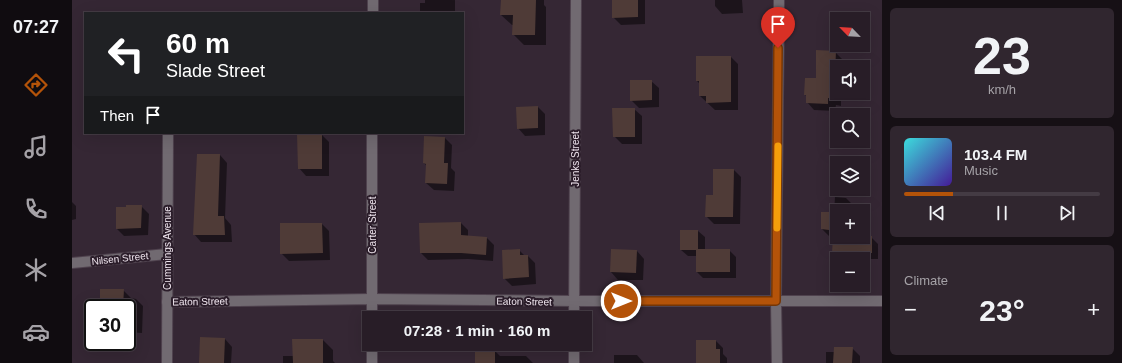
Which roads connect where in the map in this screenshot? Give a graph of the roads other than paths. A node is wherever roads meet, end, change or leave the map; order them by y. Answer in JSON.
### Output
{"nodes":[{"id":1,"x":373,"y":0,"type":"edge"},
{"id":2,"x":576,"y":0,"type":"edge"},
{"id":3,"x":779,"y":0,"type":"edge"},
{"id":4,"x":373,"y":12,"type":"edge"},
{"id":5,"x":168,"y":134,"type":"edge"},
{"id":6,"x":372,"y":134,"type":"edge"},
{"id":7,"x":167,"y":254,"type":"junction"},
{"id":8,"x":72,"y":263,"type":"edge"},
{"id":9,"x":372,"y":299,"type":"junction"},
{"id":10,"x":776,"y":301,"type":"junction"},
{"id":11,"x":882,"y":301,"type":"edge"},
{"id":12,"x":167,"y":302,"type":"junction"},
{"id":13,"x":574,"y":302,"type":"junction"},
{"id":14,"x":372,"y":311,"type":"edge"},
{"id":15,"x":574,"y":311,"type":"edge"},
{"id":16,"x":372,"y":351,"type":"edge"},
{"id":17,"x":574,"y":351,"type":"edge"},
{"id":18,"x":166,"y":363,"type":"edge"},
{"id":19,"x":372,"y":363,"type":"edge"},
{"id":20,"x":574,"y":363,"type":"edge"},
{"id":21,"x":777,"y":363,"type":"edge"}],
"edges":[{"from":1,"to":4,"type":"street"},
{"from":2,"to":13,"type":"street","name":"Jenks Street"},
{"from":3,"to":10,"type":"street"},
{"from":5,"to":7,"type":"street","name":"Cummings Avenue"},
{"from":6,"to":9,"type":"street","name":"Carter Street"},
{"from":7,"to":8,"type":"street","name":"Nilsen Street"},
{"from":7,"to":12,"type":"street","name":"Cummings Avenue"},
{"from":9,"to":12,"type":"street","name":"Eaton Street"},
{"from":9,"to":13,"type":"street","name":"Eaton Street"},
{"from":9,"to":14,"type":"street","name":"Carter Street"},
{"from":10,"to":11,"type":"street","name":"Eaton Street"},
{"from":10,"to":13,"type":"street","name":"Eaton Street"},
{"from":10,"to":21,"type":"street"},
{"from":12,"to":18,"type":"street","name":"Cummings Avenue"},
{"from":13,"to":15,"type":"street","name":"Jenks Street"},
{"from":16,"to":19,"type":"street"},
{"from":17,"to":20,"type":"street"}]}
